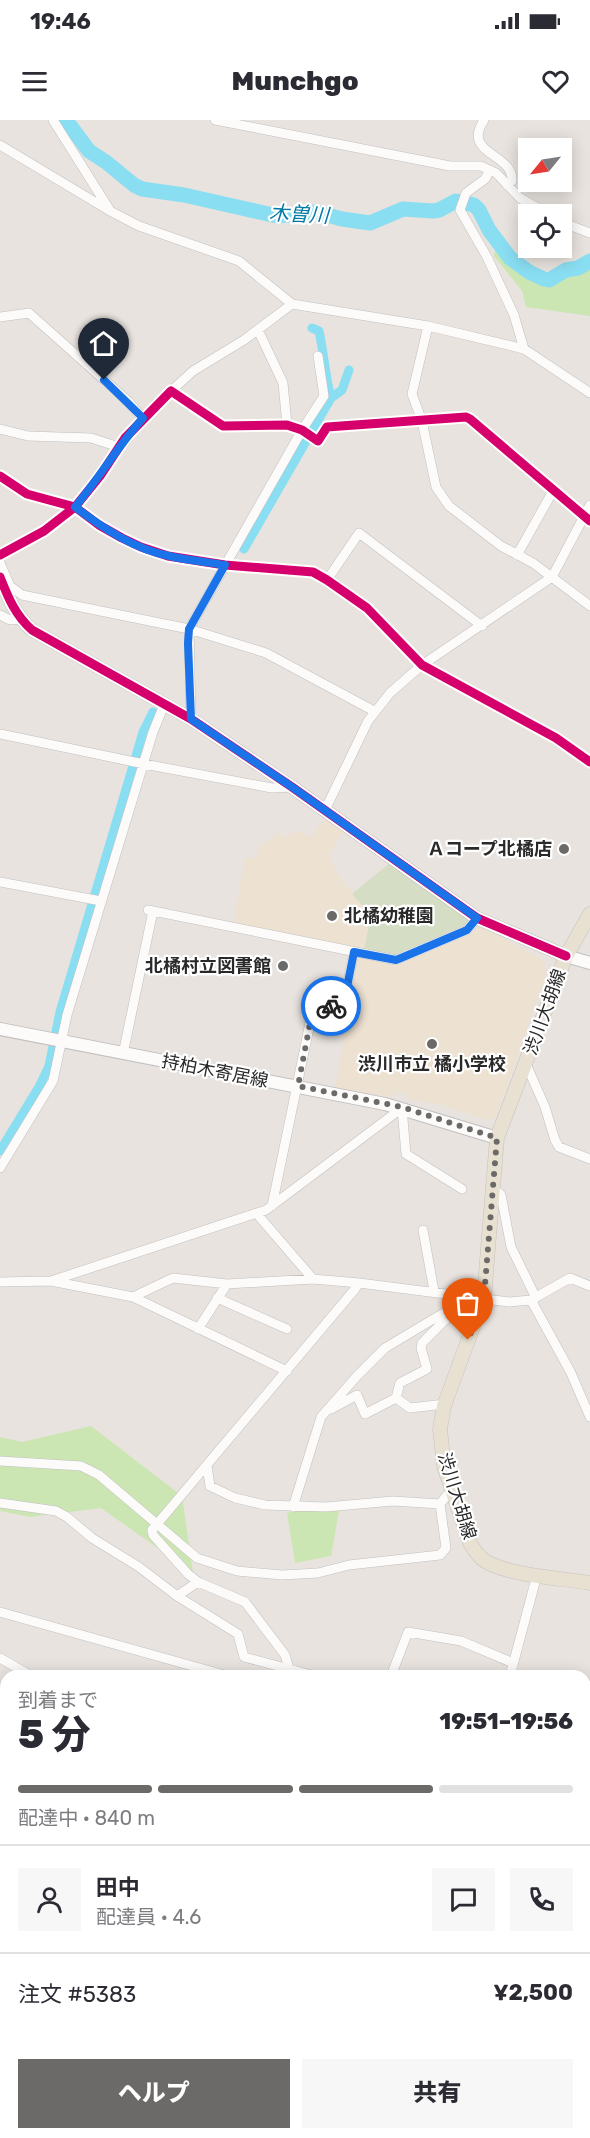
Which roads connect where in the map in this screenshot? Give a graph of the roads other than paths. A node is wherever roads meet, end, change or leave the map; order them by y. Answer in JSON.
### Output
{"nodes":[{"id":1,"x":53,"y":120,"type":"edge"},
{"id":2,"x":215,"y":120,"type":"edge"},
{"id":3,"x":484,"y":120,"type":"edge"},
{"id":4,"x":0,"y":145,"type":"edge"},
{"id":5,"x":490,"y":170,"type":"junction"},
{"id":6,"x":507,"y":185,"type":"junction"},
{"id":7,"x":530,"y":204,"type":"edge"},
{"id":8,"x":110,"y":211,"type":"junction"},
{"id":9,"x":572,"y":226,"type":"edge"},
{"id":10,"x":590,"y":233,"type":"edge"},
{"id":11,"x":292,"y":304,"type":"junction"},
{"id":12,"x":0,"y":317,"type":"edge"},
{"id":13,"x":428,"y":326,"type":"junction"},
{"id":14,"x":258,"y":330,"type":"junction"},
{"id":15,"x":524,"y":349,"type":"junction"},
{"id":16,"x":318,"y":356,"type":"dead end"},
{"id":17,"x":171,"y":391,"type":"junction"},
{"id":18,"x":590,"y":393,"type":"edge"},
{"id":19,"x":143,"y":418,"type":"junction"},
{"id":20,"x":422,"y":421,"type":"junction"},
{"id":21,"x":287,"y":425,"type":"junction"},
{"id":22,"x":0,"y":429,"type":"edge"},
{"id":23,"x":303,"y":431,"type":"junction"},
{"id":24,"x":119,"y":447,"type":"junction"},
{"id":25,"x":0,"y":476,"type":"edge"},
{"id":26,"x":553,"y":491,"type":"junction"},
{"id":27,"x":590,"y":505,"type":"edge"},
{"id":28,"x":75,"y":507,"type":"junction"},
{"id":29,"x":587,"y":519,"type":"edge"},
{"id":30,"x":0,"y":555,"type":"edge"},
{"id":31,"x":517,"y":555,"type":"junction"},
{"id":32,"x":0,"y":563,"type":"edge"},
{"id":33,"x":225,"y":565,"type":"junction"},
{"id":34,"x":0,"y":577,"type":"edge"},
{"id":35,"x":552,"y":577,"type":"junction"},
{"id":36,"x":327,"y":580,"type":"junction"},
{"id":37,"x":590,"y":606,"type":"edge"},
{"id":38,"x":0,"y":615,"type":"edge"},
{"id":39,"x":20,"y":619,"type":"junction"},
{"id":40,"x":482,"y":626,"type":"junction"},
{"id":41,"x":189,"y":629,"type":"junction"},
{"id":42,"x":422,"y":664,"type":"junction"},
{"id":43,"x":164,"y":705,"type":"junction"},
{"id":44,"x":374,"y":711,"type":"junction"},
{"id":45,"x":191,"y":719,"type":"junction"},
{"id":46,"x":0,"y":734,"type":"edge"},
{"id":47,"x":590,"y":762,"type":"edge"},
{"id":48,"x":142,"y":764,"type":"junction"},
{"id":49,"x":292,"y":787,"type":"junction"},
{"id":50,"x":325,"y":810,"type":"junction"},
{"id":51,"x":0,"y":882,"type":"edge"},
{"id":52,"x":100,"y":901,"type":"junction"},
{"id":53,"x":590,"y":914,"type":"edge"},
{"id":54,"x":477,"y":918,"type":"junction"},
{"id":55,"x":354,"y":952,"type":"junction"},
{"id":56,"x":566,"y":956,"type":"junction"},
{"id":57,"x":590,"y":963,"type":"edge"},
{"id":58,"x":0,"y":1029,"type":"edge"},
{"id":59,"x":56,"y":1040,"type":"junction"},
{"id":60,"x":123,"y":1054,"type":"junction"},
{"id":61,"x":526,"y":1064,"type":"junction"},
{"id":62,"x":298,"y":1086,"type":"junction"},
{"id":63,"x":402,"y":1107,"type":"junction"},
{"id":64,"x":497,"y":1138,"type":"junction"},
{"id":65,"x":590,"y":1159,"type":"edge"},
{"id":66,"x":0,"y":1168,"type":"edge"},
{"id":67,"x":493,"y":1188,"type":"junction"},
{"id":68,"x":462,"y":1189,"type":"dead end"},
{"id":69,"x":272,"y":1206,"type":"junction"},
{"id":70,"x":256,"y":1213,"type":"junction"},
{"id":71,"x":423,"y":1230,"type":"dead end"},
{"id":72,"x":313,"y":1280,"type":"junction"},
{"id":73,"x":51,"y":1281,"type":"junction"},
{"id":74,"x":0,"y":1282,"type":"edge"},
{"id":75,"x":359,"y":1282,"type":"junction"},
{"id":76,"x":227,"y":1284,"type":"junction"},
{"id":77,"x":590,"y":1286,"type":"edge"},
{"id":78,"x":434,"y":1291,"type":"junction"},
{"id":79,"x":478,"y":1296,"type":"junction"},
{"id":80,"x":133,"y":1297,"type":"junction"},
{"id":81,"x":217,"y":1299,"type":"junction"},
{"id":82,"x":534,"y":1299,"type":"junction"},
{"id":83,"x":452,"y":1308,"type":"junction"},
{"id":84,"x":198,"y":1329,"type":"junction"},
{"id":85,"x":287,"y":1329,"type":"dead end"},
{"id":86,"x":287,"y":1371,"type":"junction"},
{"id":87,"x":396,"y":1398,"type":"junction"},
{"id":88,"x":445,"y":1404,"type":"junction"},
{"id":89,"x":326,"y":1411,"type":"junction"},
{"id":90,"x":590,"y":1418,"type":"edge"},
{"id":91,"x":0,"y":1461,"type":"edge"},
{"id":92,"x":207,"y":1466,"type":"junction"},
{"id":93,"x":451,"y":1490,"type":"junction"},
{"id":94,"x":0,"y":1503,"type":"edge"},
{"id":95,"x":440,"y":1504,"type":"junction"},
{"id":96,"x":293,"y":1507,"type":"junction"},
{"id":97,"x":156,"y":1524,"type":"junction"},
{"id":98,"x":537,"y":1575,"type":"junction"},
{"id":99,"x":198,"y":1582,"type":"junction"},
{"id":100,"x":590,"y":1583,"type":"edge"},
{"id":101,"x":177,"y":1596,"type":"junction"},
{"id":102,"x":0,"y":1612,"type":"edge"},
{"id":103,"x":0,"y":1658,"type":"edge"},
{"id":104,"x":513,"y":1663,"type":"junction"},
{"id":105,"x":289,"y":1668,"type":"junction"},
{"id":106,"x":21,"y":1670,"type":"edge"},
{"id":107,"x":207,"y":1670,"type":"edge"},
{"id":108,"x":296,"y":1670,"type":"edge"},
{"id":109,"x":394,"y":1670,"type":"edge"},
{"id":110,"x":511,"y":1670,"type":"edge"}],
"edges":[{"from":1,"to":8,"type":"street"},
{"from":2,"to":5,"type":"street"},
{"from":3,"to":6,"type":"street"},
{"from":4,"to":8,"type":"street"},
{"from":5,"to":6,"type":"street"},
{"from":5,"to":15,"type":"street"},
{"from":6,"to":7,"type":"street"},
{"from":8,"to":11,"type":"street"},
{"from":9,"to":10,"type":"street"},
{"from":11,"to":13,"type":"street"},
{"from":11,"to":14,"type":"street"},
{"from":12,"to":19,"type":"street"},
{"from":13,"to":15,"type":"street"},
{"from":13,"to":20,"type":"street"},
{"from":14,"to":17,"type":"street"},
{"from":14,"to":21,"type":"street"},
{"from":15,"to":18,"type":"street"},
{"from":16,"to":23,"type":"street"},
{"from":17,"to":19,"type":"street"},
{"from":17,"to":21,"type":"street"},
{"from":19,"to":24,"type":"street"},
{"from":20,"to":23,"type":"street"},
{"from":20,"to":26,"type":"street"},
{"from":20,"to":31,"type":"street"},
{"from":21,"to":23,"type":"street"},
{"from":22,"to":24,"type":"street"},
{"from":23,"to":33,"type":"street"},
{"from":24,"to":28,"type":"street"},
{"from":25,"to":28,"type":"street"},
{"from":26,"to":29,"type":"street"},
{"from":26,"to":31,"type":"street"},
{"from":27,"to":29,"type":"street"},
{"from":28,"to":30,"type":"street"},
{"from":28,"to":33,"type":"street"},
{"from":29,"to":35,"type":"street"},
{"from":31,"to":35,"type":"street"},
{"from":32,"to":41,"type":"street"},
{"from":33,"to":36,"type":"street"},
{"from":33,"to":41,"type":"street"},
{"from":34,"to":39,"type":"street"},
{"from":35,"to":37,"type":"street"},
{"from":35,"to":40,"type":"street"},
{"from":36,"to":40,"type":"street"},
{"from":36,"to":42,"type":"street"},
{"from":38,"to":39,"type":"street"},
{"from":39,"to":43,"type":"street"},
{"from":40,"to":42,"type":"street"},
{"from":41,"to":44,"type":"street"},
{"from":41,"to":45,"type":"street"},
{"from":42,"to":44,"type":"street"},
{"from":42,"to":47,"type":"street"},
{"from":43,"to":45,"type":"street"},
{"from":43,"to":48,"type":"street"},
{"from":44,"to":50,"type":"street"},
{"from":45,"to":49,"type":"street"},
{"from":46,"to":48,"type":"street"},
{"from":48,"to":49,"type":"street"},
{"from":48,"to":52,"type":"street"},
{"from":49,"to":50,"type":"street"},
{"from":50,"to":54,"type":"street"},
{"from":51,"to":52,"type":"street"},
{"from":52,"to":59,"type":"street"},
{"from":53,"to":56,"type":"main road","name":"渋川大胡線"},
{"from":54,"to":55,"type":"street"},
{"from":54,"to":56,"type":"street"},
{"from":55,"to":60,"type":"street"},
{"from":55,"to":62,"type":"street"},
{"from":56,"to":57,"type":"street"},
{"from":56,"to":61,"type":"main road","name":"渋川大胡線"},
{"from":58,"to":59,"type":"street","name":"持柏木寄居線"},
{"from":59,"to":60,"type":"street","name":"持柏木寄居線"},
{"from":59,"to":66,"type":"street"},
{"from":60,"to":62,"type":"street","name":"持柏木寄居線"},
{"from":61,"to":64,"type":"main road","name":"渋川大胡線"},
{"from":61,"to":65,"type":"street"},
{"from":62,"to":63,"type":"street","name":"持柏木寄居線"},
{"from":62,"to":69,"type":"street"},
{"from":63,"to":64,"type":"street","name":"持柏木寄居線"},
{"from":63,"to":68,"type":"street"},
{"from":63,"to":69,"type":"street"},
{"from":64,"to":67,"type":"main road","name":"渋川大胡線"},
{"from":67,"to":79,"type":"main road","name":"渋川大胡線"},
{"from":67,"to":82,"type":"street"},
{"from":69,"to":70,"type":"street"},
{"from":70,"to":72,"type":"street"},
{"from":70,"to":73,"type":"street"},
{"from":71,"to":78,"type":"street"},
{"from":72,"to":75,"type":"street"},
{"from":72,"to":76,"type":"street"},
{"from":73,"to":74,"type":"street"},
{"from":73,"to":80,"type":"street"},
{"from":75,"to":78,"type":"street"},
{"from":75,"to":86,"type":"street"},
{"from":76,"to":80,"type":"street"},
{"from":76,"to":81,"type":"street"},
{"from":77,"to":82,"type":"street"},
{"from":78,"to":79,"type":"street"},
{"from":79,"to":82,"type":"street"},
{"from":79,"to":83,"type":"street"},
{"from":79,"to":88,"type":"main road","name":"渋川大胡線"},
{"from":80,"to":84,"type":"street"},
{"from":81,"to":84,"type":"street"},
{"from":81,"to":85,"type":"street"},
{"from":82,"to":90,"type":"street"},
{"from":83,"to":87,"type":"street"},
{"from":83,"to":89,"type":"street"},
{"from":84,"to":86,"type":"street"},
{"from":86,"to":92,"type":"street"},
{"from":87,"to":88,"type":"street"},
{"from":87,"to":89,"type":"street"},
{"from":88,"to":93,"type":"main road","name":"渋川大胡線"},
{"from":89,"to":96,"type":"street"},
{"from":91,"to":97,"type":"street"},
{"from":92,"to":96,"type":"street"},
{"from":92,"to":97,"type":"street"},
{"from":93,"to":95,"type":"street"},
{"from":93,"to":98,"type":"main road","name":"渋川大胡線"},
{"from":94,"to":101,"type":"street"},
{"from":95,"to":96,"type":"street"},
{"from":95,"to":97,"type":"street"},
{"from":97,"to":99,"type":"street"},
{"from":98,"to":100,"type":"main road","name":"渋川大胡線"},
{"from":98,"to":104,"type":"street"},
{"from":99,"to":101,"type":"street"},
{"from":99,"to":105,"type":"street"},
{"from":101,"to":105,"type":"street"},
{"from":102,"to":107,"type":"street"},
{"from":103,"to":106,"type":"street"},
{"from":104,"to":109,"type":"street"},
{"from":104,"to":110,"type":"street"},
{"from":105,"to":108,"type":"street"}]}
